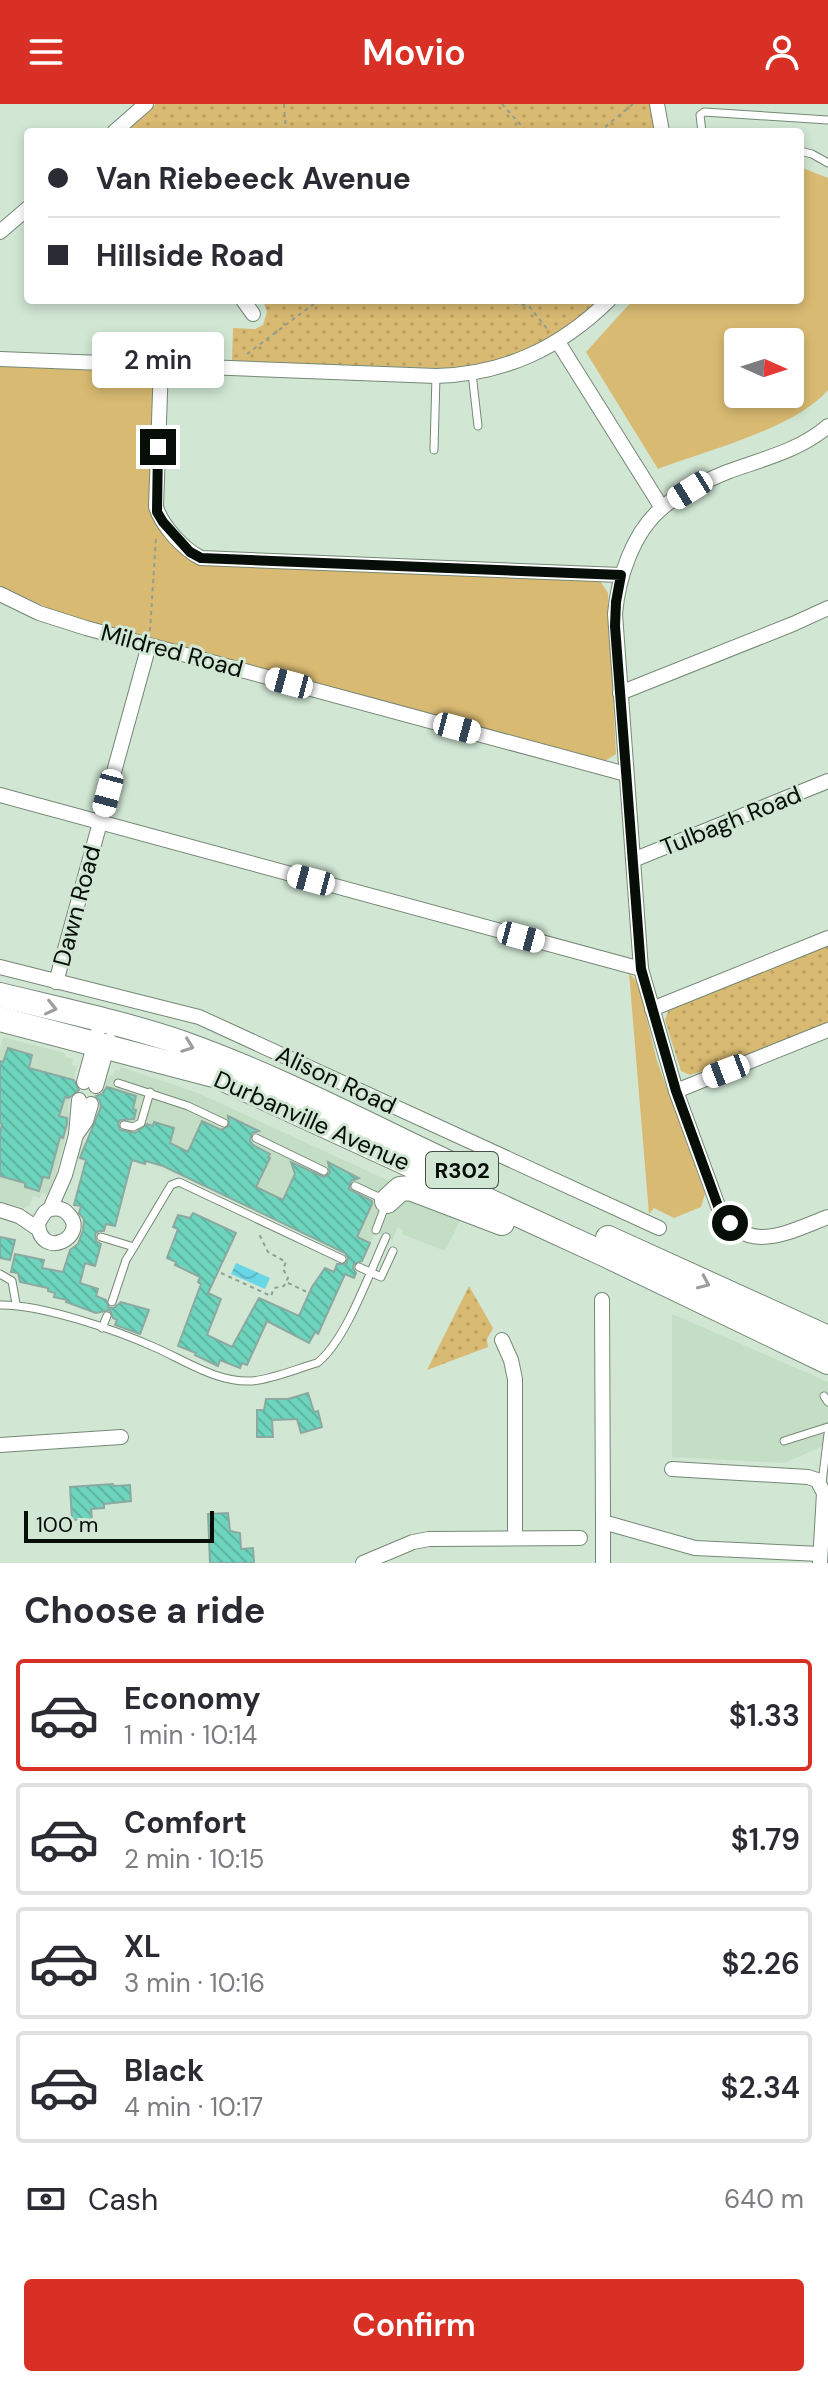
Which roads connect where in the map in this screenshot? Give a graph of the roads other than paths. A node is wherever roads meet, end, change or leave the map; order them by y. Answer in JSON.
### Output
{"nodes":[{"id":1,"x":146,"y":104,"type":"edge"},
{"id":2,"x":657,"y":104,"type":"edge"},
{"id":3,"x":828,"y":120,"type":"edge"},
{"id":4,"x":119,"y":128,"type":"edge"},
{"id":5,"x":661,"y":128,"type":"edge"},
{"id":6,"x":699,"y":128,"type":"edge"},
{"id":7,"x":828,"y":152,"type":"edge"},
{"id":8,"x":804,"y":153,"type":"edge"},
{"id":9,"x":824,"y":161,"type":"edge"},
{"id":10,"x":24,"y":211,"type":"edge"},
{"id":11,"x":0,"y":232,"type":"edge"},
{"id":12,"x":246,"y":304,"type":"edge"},
{"id":13,"x":604,"y":304,"type":"edge"},
{"id":14,"x":253,"y":314,"type":"dead end"},
{"id":15,"x":558,"y":342,"type":"junction"},
{"id":16,"x":0,"y":359,"type":"edge"},
{"id":17,"x":161,"y":365,"type":"junction"},
{"id":18,"x":472,"y":373,"type":"junction"},
{"id":19,"x":436,"y":376,"type":"junction"},
{"id":20,"x":478,"y":426,"type":"dead end"},
{"id":21,"x":828,"y":426,"type":"edge"},
{"id":22,"x":434,"y":450,"type":"dead end"},
{"id":23,"x":662,"y":508,"type":"junction"},
{"id":24,"x":621,"y":575,"type":"junction"},
{"id":25,"x":0,"y":594,"type":"edge"},
{"id":26,"x":828,"y":608,"type":"edge"},
{"id":27,"x":149,"y":645,"type":"junction"},
{"id":28,"x":620,"y":693,"type":"junction"},
{"id":29,"x":626,"y":774,"type":"junction"},
{"id":30,"x":828,"y":781,"type":"edge"},
{"id":31,"x":0,"y":795,"type":"edge"},
{"id":32,"x":100,"y":823,"type":"junction"},
{"id":33,"x":633,"y":860,"type":"junction"},
{"id":34,"x":828,"y":938,"type":"edge"},
{"id":35,"x":0,"y":967,"type":"edge"},
{"id":36,"x":641,"y":969,"type":"junction"},
{"id":37,"x":56,"y":982,"type":"junction"},
{"id":38,"x":0,"y":995,"type":"edge"},
{"id":39,"x":652,"y":1009,"type":"junction"},
{"id":40,"x":0,"y":1019,"type":"edge"},
{"id":41,"x":828,"y":1030,"type":"edge"},
{"id":42,"x":104,"y":1033,"type":"junction"},
{"id":43,"x":118,"y":1083,"type":"dead end"},
{"id":44,"x":90,"y":1084,"type":"dead end"},
{"id":45,"x":676,"y":1091,"type":"junction"},
{"id":46,"x":150,"y":1092,"type":"junction"},
{"id":47,"x":88,"y":1109,"type":"dead end"},
{"id":48,"x":224,"y":1123,"type":"dead end"},
{"id":49,"x":124,"y":1125,"type":"dead end"},
{"id":50,"x":256,"y":1138,"type":"dead end"},
{"id":51,"x":324,"y":1171,"type":"dead end"},
{"id":52,"x":65,"y":1175,"type":"junction"},
{"id":53,"x":355,"y":1186,"type":"dead end"},
{"id":54,"x":387,"y":1201,"type":"junction"},
{"id":55,"x":0,"y":1210,"type":"edge"},
{"id":56,"x":47,"y":1211,"type":"junction"},
{"id":57,"x":67,"y":1213,"type":"junction"},
{"id":58,"x":19,"y":1216,"type":"junction"},
{"id":59,"x":828,"y":1217,"type":"edge"},
{"id":60,"x":659,"y":1228,"type":"dead end"},
{"id":61,"x":38,"y":1229,"type":"junction"},
{"id":62,"x":376,"y":1230,"type":"dead end"},
{"id":63,"x":101,"y":1237,"type":"dead end"},
{"id":64,"x":386,"y":1237,"type":"dead end"},
{"id":65,"x":134,"y":1247,"type":"junction"},
{"id":66,"x":393,"y":1251,"type":"dead end"},
{"id":67,"x":604,"y":1254,"type":"junction"},
{"id":68,"x":342,"y":1259,"type":"dead end"},
{"id":69,"x":359,"y":1267,"type":"dead end"},
{"id":70,"x":370,"y":1272,"type":"junction"},
{"id":71,"x":0,"y":1274,"type":"edge"},
{"id":72,"x":602,"y":1300,"type":"dead end"},
{"id":73,"x":112,"y":1302,"type":"dead end"},
{"id":74,"x":16,"y":1304,"type":"junction"},
{"id":75,"x":0,"y":1305,"type":"edge"},
{"id":76,"x":107,"y":1316,"type":"dead end"},
{"id":77,"x":102,"y":1328,"type":"junction"},
{"id":78,"x":828,"y":1338,"type":"edge"},
{"id":79,"x":502,"y":1340,"type":"dead end"},
{"id":80,"x":828,"y":1362,"type":"edge"},
{"id":81,"x":828,"y":1427,"type":"edge"},
{"id":82,"x":828,"y":1434,"type":"edge"},
{"id":83,"x":121,"y":1437,"type":"dead end"},
{"id":84,"x":784,"y":1441,"type":"dead end"},
{"id":85,"x":0,"y":1445,"type":"edge"},
{"id":86,"x":672,"y":1469,"type":"dead end"},
{"id":87,"x":821,"y":1485,"type":"junction"},
{"id":88,"x":603,"y":1522,"type":"junction"},
{"id":89,"x":515,"y":1538,"type":"junction"},
{"id":90,"x":580,"y":1538,"type":"dead end"},
{"id":91,"x":751,"y":1557,"type":"edge"},
{"id":92,"x":820,"y":1559,"type":"edge"},
{"id":93,"x":363,"y":1563,"type":"edge"},
{"id":94,"x":603,"y":1563,"type":"edge"}],
"edges":[{"from":1,"to":4,"type":"street"},
{"from":2,"to":5,"type":"street"},
{"from":3,"to":6,"type":"lane"},
{"from":7,"to":9,"type":"lane"},
{"from":8,"to":9,"type":"lane"},
{"from":10,"to":11,"type":"street"},
{"from":12,"to":14,"type":"street"},
{"from":13,"to":15,"type":"street"},
{"from":15,"to":18,"type":"street"},
{"from":15,"to":23,"type":"street"},
{"from":16,"to":17,"type":"street"},
{"from":17,"to":19,"type":"street"},
{"from":17,"to":24,"type":"street"},
{"from":18,"to":19,"type":"street"},
{"from":18,"to":20,"type":"lane"},
{"from":19,"to":22,"type":"lane"},
{"from":21,"to":23,"type":"street"},
{"from":23,"to":24,"type":"street"},
{"from":24,"to":28,"type":"street"},
{"from":25,"to":27,"type":"street","name":"Mildred Road"},
{"from":26,"to":28,"type":"street"},
{"from":27,"to":29,"type":"street","name":"Mildred Road"},
{"from":27,"to":32,"type":"street","name":"Dawn Road"},
{"from":28,"to":29,"type":"street"},
{"from":29,"to":33,"type":"street"},
{"from":30,"to":33,"type":"street","name":"Tulbagh Road"},
{"from":31,"to":32,"type":"street"},
{"from":32,"to":36,"type":"street"},
{"from":32,"to":37,"type":"street","name":"Dawn Road"},
{"from":33,"to":36,"type":"street"},
{"from":34,"to":39,"type":"street"},
{"from":35,"to":37,"type":"street","name":"Alison Road"},
{"from":36,"to":39,"type":"street"},
{"from":37,"to":60,"type":"street","name":"Alison Road"},
{"from":38,"to":42,"type":"main road","name":"Durbanville Avenue","number":"R302","one_way":true},
{"from":39,"to":45,"type":"street"},
{"from":40,"to":42,"type":"main road","name":"Durbanville Avenue","number":"R302"},
{"from":41,"to":45,"type":"street"},
{"from":42,"to":44,"type":"street"},
{"from":42,"to":67,"type":"main road","name":"Durbanville Avenue","number":"R302"},
{"from":42,"to":78,"type":"main road","name":"Durbanville Avenue","number":"R302","one_way":true},
{"from":43,"to":46,"type":"lane"},
{"from":45,"to":59,"type":"street"},
{"from":46,"to":48,"type":"lane"},
{"from":46,"to":49,"type":"lane"},
{"from":47,"to":52,"type":"street"},
{"from":50,"to":51,"type":"lane"},
{"from":52,"to":56,"type":"street"},
{"from":52,"to":57,"type":"street"},
{"from":53,"to":54,"type":"lane"},
{"from":54,"to":62,"type":"lane"},
{"from":54,"to":67,"type":"main road"},
{"from":55,"to":58,"type":"street"},
{"from":56,"to":57,"type":"street"},
{"from":56,"to":58,"type":"street"},
{"from":56,"to":61,"type":"street"},
{"from":57,"to":61,"type":"street"},
{"from":58,"to":61,"type":"street"},
{"from":63,"to":65,"type":"lane"},
{"from":64,"to":70,"type":"lane"},
{"from":65,"to":68,"type":"lane"},
{"from":65,"to":73,"type":"lane"},
{"from":66,"to":70,"type":"lane"},
{"from":67,"to":80,"type":"main road","name":"Durbanville Avenue","number":"R302"},
{"from":69,"to":70,"type":"lane"},
{"from":70,"to":77,"type":"lane"},
{"from":71,"to":74,"type":"lane"},
{"from":72,"to":88,"type":"street"},
{"from":74,"to":75,"type":"lane"},
{"from":74,"to":77,"type":"lane"},
{"from":76,"to":77,"type":"lane"},
{"from":79,"to":89,"type":"street"},
{"from":81,"to":84,"type":"lane"},
{"from":82,"to":87,"type":"lane"},
{"from":83,"to":85,"type":"street"},
{"from":86,"to":87,"type":"street"},
{"from":87,"to":92,"type":"street"},
{"from":88,"to":91,"type":"street"},
{"from":88,"to":94,"type":"street"},
{"from":89,"to":90,"type":"street"},
{"from":89,"to":93,"type":"street"},
{"from":91,"to":92,"type":"street"}]}
